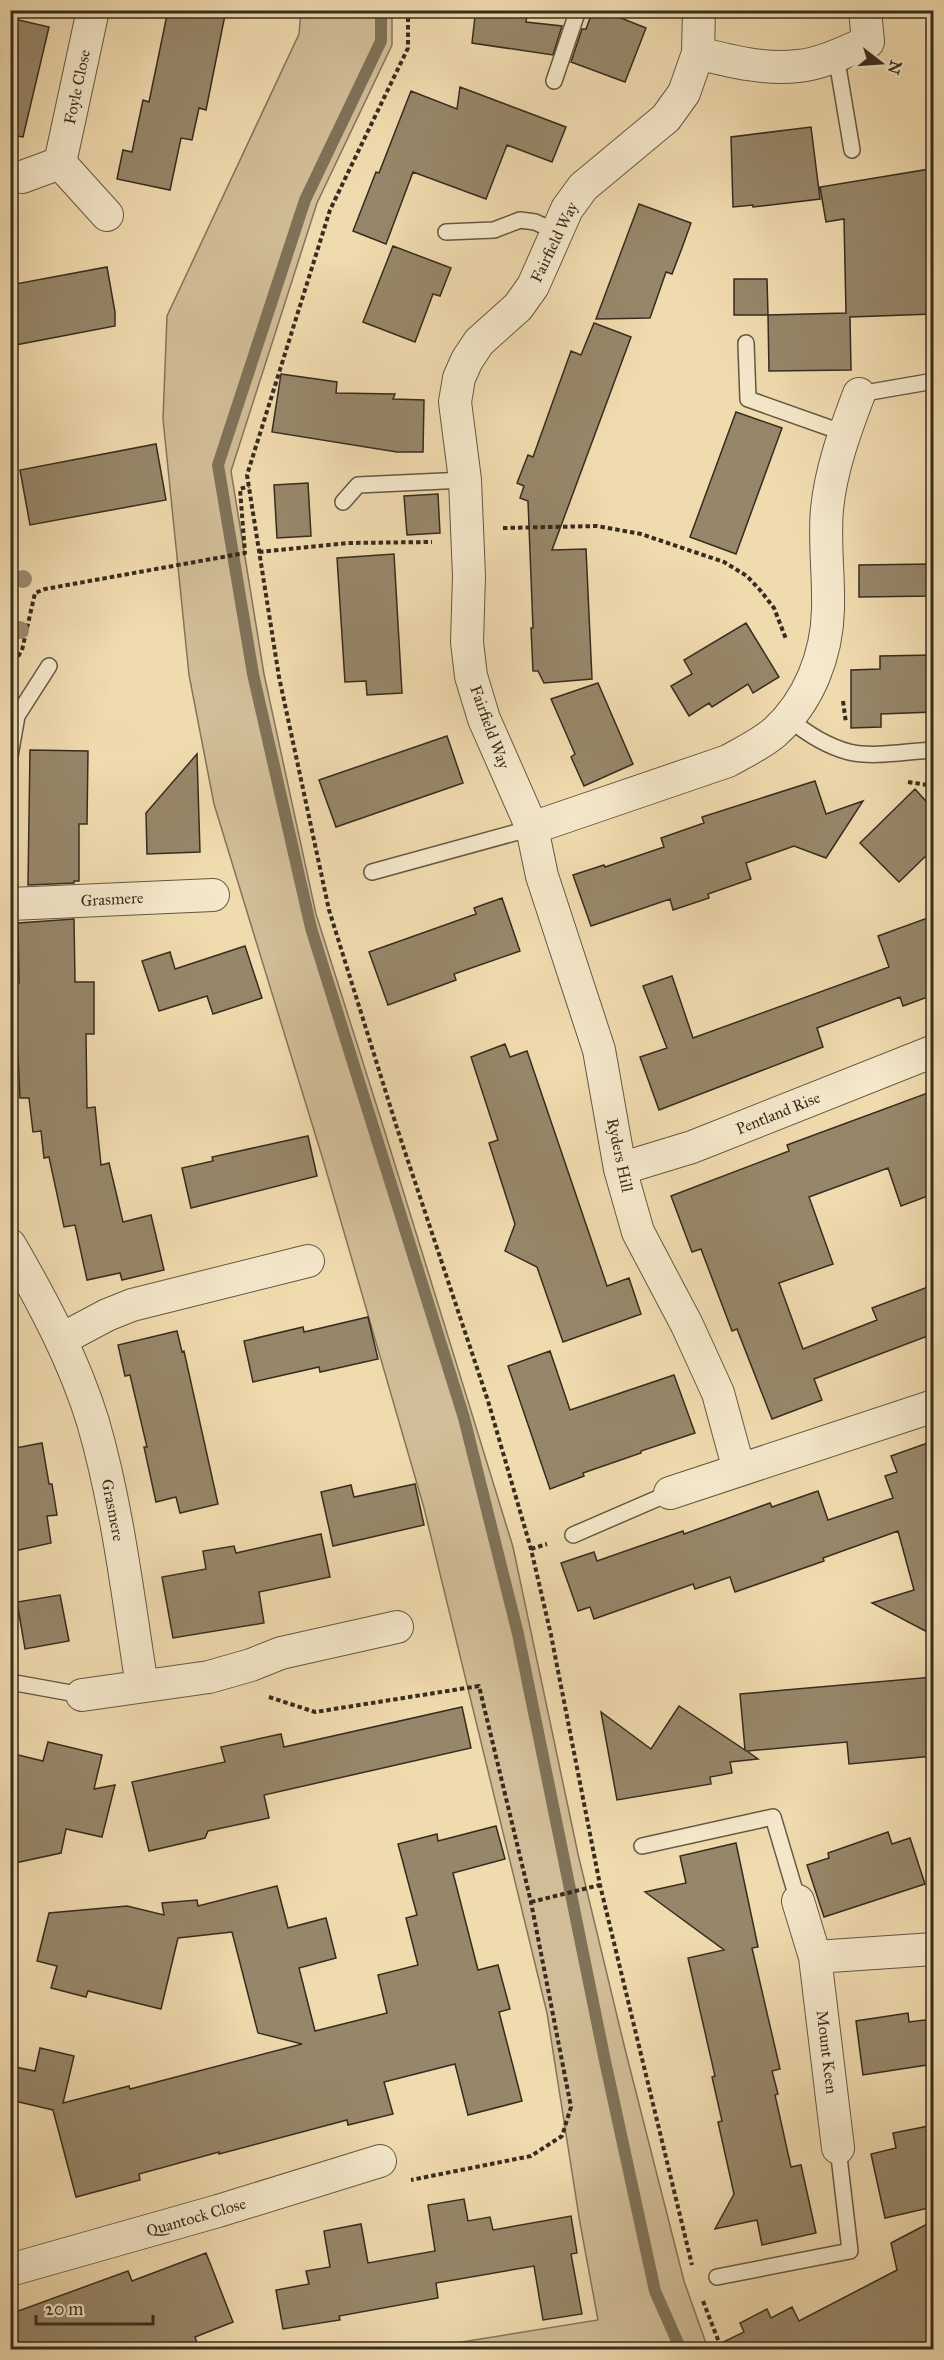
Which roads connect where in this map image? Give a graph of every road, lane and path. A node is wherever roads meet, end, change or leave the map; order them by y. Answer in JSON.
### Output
{"nodes":[{"id":1,"x":93,"y":10,"type":"edge"},
{"id":2,"x":408,"y":10,"type":"edge"},
{"id":3,"x":578,"y":10,"type":"edge"},
{"id":4,"x":699,"y":10,"type":"edge"},
{"id":5,"x":865,"y":10,"type":"edge"},
{"id":6,"x":698,"y":53,"type":"junction"},
{"id":7,"x":836,"y":56,"type":"junction"},
{"id":8,"x":554,"y":81,"type":"dead end"},
{"id":9,"x":852,"y":150,"type":"dead end"},
{"id":10,"x":60,"y":164,"type":"junction"},
{"id":11,"x":22,"y":177,"type":"dead end"},
{"id":12,"x":107,"y":215,"type":"dead end"},
{"id":13,"x":446,"y":232,"type":"dead end"},
{"id":14,"x":557,"y":232,"type":"junction"},
{"id":15,"x":746,"y":343,"type":"dead end"},
{"id":16,"x":933,"y":381,"type":"edge"},
{"id":17,"x":859,"y":394,"type":"joint"},
{"id":18,"x":844,"y":433,"type":"junction"},
{"id":19,"x":465,"y":480,"type":"junction"},
{"id":20,"x":249,"y":486,"type":"junction"},
{"id":21,"x":343,"y":502,"type":"dead end"},
{"id":22,"x":467,"y":541,"type":"junction"},
{"id":23,"x":260,"y":552,"type":"junction"},
{"id":24,"x":820,"y":665,"type":"junction"},
{"id":25,"x":50,"y":666,"type":"dead end"},
{"id":26,"x":10,"y":669,"type":"edge"},
{"id":27,"x":788,"y":718,"type":"junction"},
{"id":28,"x":933,"y":750,"type":"edge"},
{"id":29,"x":10,"y":756,"type":"edge"},
{"id":30,"x":532,"y":828,"type":"junction"},
{"id":31,"x":372,"y":872,"type":"dead end"},
{"id":32,"x":213,"y":895,"type":"dead end"},
{"id":33,"x":10,"y":904,"type":"edge"},
{"id":34,"x":933,"y":1051,"type":"edge"},
{"id":35,"x":620,"y":1169,"type":"junction"},
{"id":36,"x":10,"y":1245,"type":"edge"},
{"id":37,"x":308,"y":1261,"type":"dead end"},
{"id":38,"x":62,"y":1339,"type":"junction"},
{"id":39,"x":933,"y":1406,"type":"edge"},
{"id":40,"x":739,"y":1470,"type":"junction"},
{"id":41,"x":670,"y":1493,"type":"joint"},
{"id":42,"x":573,"y":1535,"type":"dead end"},
{"id":43,"x":398,"y":1627,"type":"dead end"},
{"id":44,"x":10,"y":1682,"type":"edge"},
{"id":45,"x":142,"y":1686,"type":"junction"},
{"id":46,"x":82,"y":1695,"type":"joint"},
{"id":47,"x":262,"y":1695,"type":"dead end"},
{"id":48,"x":642,"y":1846,"type":"dead end"},
{"id":49,"x":600,"y":1885,"type":"junction"},
{"id":50,"x":798,"y":1900,"type":"joint"},
{"id":51,"x":531,"y":1902,"type":"junction"},
{"id":52,"x":933,"y":1949,"type":"edge"},
{"id":53,"x":815,"y":1957,"type":"junction"},
{"id":54,"x":838,"y":2148,"type":"joint"},
{"id":55,"x":380,"y":2161,"type":"joint"},
{"id":56,"x":10,"y":2270,"type":"edge"},
{"id":57,"x":693,"y":2272,"type":"dead end"},
{"id":58,"x":717,"y":2277,"type":"dead end"},
{"id":59,"x":700,"y":2294,"type":"dead end"},
{"id":60,"x":722,"y":2349,"type":"edge"}],
"edges":[{"from":1,"to":10,"type":"street","name":"Foyle Close"},
{"from":2,"to":20,"type":"path"},
{"from":3,"to":8,"type":"lane"},
{"from":4,"to":6,"type":"street","name":"Fairfield Way"},
{"from":5,"to":7,"type":"street"},
{"from":6,"to":7,"type":"street"},
{"from":6,"to":14,"type":"street","name":"Fairfield Way"},
{"from":7,"to":9,"type":"lane"},
{"from":10,"to":11,"type":"street"},
{"from":10,"to":12,"type":"street"},
{"from":13,"to":14,"type":"lane"},
{"from":14,"to":19,"type":"street","name":"Fairfield Way"},
{"from":15,"to":18,"type":"lane"},
{"from":16,"to":17,"type":"lane"},
{"from":17,"to":18,"type":"street"},
{"from":18,"to":24,"type":"street"},
{"from":19,"to":21,"type":"lane"},
{"from":19,"to":22,"type":"street","name":"Fairfield Way"},
{"from":20,"to":23,"type":"path"},
{"from":20,"to":26,"type":"path"},
{"from":22,"to":23,"type":"path"},
{"from":22,"to":24,"type":"path"},
{"from":22,"to":30,"type":"street","name":"Fairfield Way"},
{"from":23,"to":49,"type":"path"},
{"from":24,"to":27,"type":"street"},
{"from":25,"to":29,"type":"lane"},
{"from":27,"to":28,"type":"lane"},
{"from":27,"to":30,"type":"street"},
{"from":30,"to":31,"type":"lane"},
{"from":30,"to":35,"type":"street","name":"Ryders Hill"},
{"from":32,"to":33,"type":"street","name":"Grasmere"},
{"from":34,"to":35,"type":"street","name":"Pentland Rise"},
{"from":35,"to":40,"type":"street","name":"Ryders Hill"},
{"from":36,"to":38,"type":"street","name":"Grasmere"},
{"from":37,"to":38,"type":"street"},
{"from":38,"to":45,"type":"street","name":"Grasmere"},
{"from":39,"to":40,"type":"street"},
{"from":40,"to":41,"type":"street"},
{"from":41,"to":42,"type":"lane"},
{"from":43,"to":45,"type":"street"},
{"from":44,"to":46,"type":"lane"},
{"from":45,"to":46,"type":"street"},
{"from":47,"to":51,"type":"path"},
{"from":48,"to":50,"type":"lane"},
{"from":49,"to":51,"type":"path"},
{"from":49,"to":57,"type":"path"},
{"from":50,"to":53,"type":"street","name":"Mount Keen"},
{"from":51,"to":55,"type":"path"},
{"from":52,"to":53,"type":"street"},
{"from":53,"to":54,"type":"street","name":"Mount Keen"},
{"from":54,"to":58,"type":"lane"},
{"from":55,"to":56,"type":"street","name":"Quantock Close"},
{"from":59,"to":60,"type":"path"}]}
